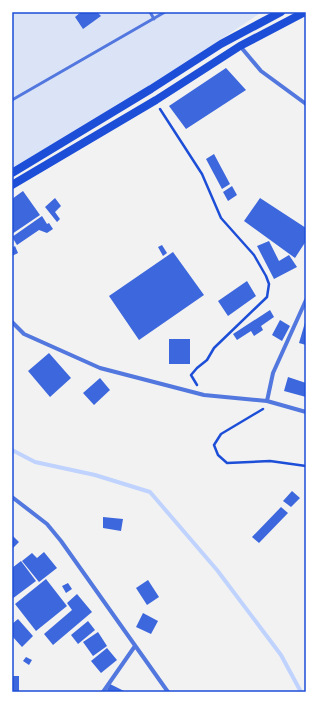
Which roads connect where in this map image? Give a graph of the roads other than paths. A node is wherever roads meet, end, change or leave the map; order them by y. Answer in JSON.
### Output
{"nodes":[{"id":1,"x":150,"y":12,"type":"edge"},
{"id":2,"x":166,"y":12,"type":"edge"},
{"id":3,"x":281,"y":12,"type":"edge"},
{"id":4,"x":305,"y":12,"type":"edge"},
{"id":5,"x":154,"y":19,"type":"junction"},
{"id":6,"x":240,"y":46,"type":"junction"},
{"id":7,"x":12,"y":100,"type":"edge"},
{"id":8,"x":306,"y":104,"type":"edge"},
{"id":9,"x":12,"y":173,"type":"edge"},
{"id":10,"x":12,"y":185,"type":"edge"},
{"id":11,"x":306,"y":300,"type":"edge"},
{"id":12,"x":12,"y":322,"type":"edge"},
{"id":13,"x":267,"y":401,"type":"junction"},
{"id":14,"x":306,"y":412,"type":"edge"},
{"id":15,"x":12,"y":497,"type":"edge"},
{"id":16,"x":135,"y":646,"type":"junction"},
{"id":17,"x":103,"y":692,"type":"edge"},
{"id":18,"x":168,"y":692,"type":"edge"}],
"edges":[{"from":1,"to":5,"type":"lane"},
{"from":2,"to":5,"type":"lane"},
{"from":3,"to":9,"type":"main road"},
{"from":4,"to":6,"type":"main road"},
{"from":5,"to":7,"type":"lane"},
{"from":6,"to":8,"type":"street"},
{"from":6,"to":10,"type":"main road"},
{"from":11,"to":13,"type":"street"},
{"from":12,"to":13,"type":"street"},
{"from":13,"to":14,"type":"street"},
{"from":15,"to":16,"type":"street"},
{"from":16,"to":17,"type":"street"},
{"from":16,"to":18,"type":"street"}]}
